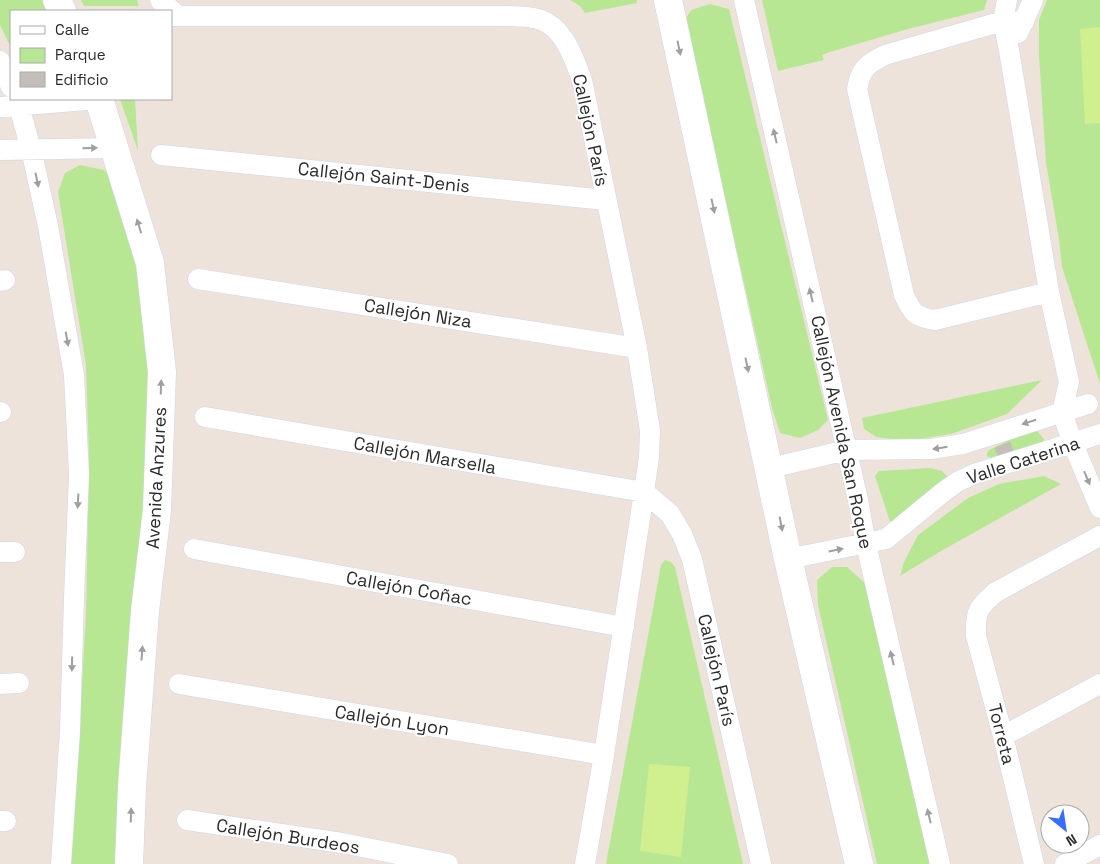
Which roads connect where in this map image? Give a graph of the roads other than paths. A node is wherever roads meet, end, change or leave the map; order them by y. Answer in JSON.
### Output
{"nodes":[{"id":1,"x":160,"y":0,"type":"edge"},
{"id":2,"x":668,"y":0,"type":"edge"},
{"id":3,"x":744,"y":0,"type":"edge"},
{"id":4,"x":1007,"y":0,"type":"edge"},
{"id":5,"x":1033,"y":0,"type":"edge"},
{"id":6,"x":169,"y":10,"type":"edge"},
{"id":7,"x":175,"y":16,"type":"edge"},
{"id":8,"x":1003,"y":22,"type":"junction"},
{"id":9,"x":1024,"y":22,"type":"junction"},
{"id":10,"x":1009,"y":50,"type":"junction"},
{"id":11,"x":0,"y":61,"type":"edge"},
{"id":12,"x":10,"y":84,"type":"edge"},
{"id":13,"x":77,"y":100,"type":"edge"},
{"id":14,"x":99,"y":100,"type":"edge"},
{"id":15,"x":12,"y":103,"type":"edge"},
{"id":16,"x":115,"y":148,"type":"junction"},
{"id":17,"x":31,"y":149,"type":"junction"},
{"id":18,"x":0,"y":150,"type":"edge"},
{"id":19,"x":161,"y":154,"type":"dead end"},
{"id":20,"x":606,"y":200,"type":"junction"},
{"id":21,"x":198,"y":278,"type":"dead end"},
{"id":22,"x":1049,"y":292,"type":"junction"},
{"id":23,"x":637,"y":348,"type":"junction"},
{"id":24,"x":1069,"y":382,"type":"junction"},
{"id":25,"x":1088,"y":404,"type":"junction"},
{"id":26,"x":1062,"y":412,"type":"junction"},
{"id":27,"x":205,"y":418,"type":"dead end"},
{"id":28,"x":1100,"y":430,"type":"edge"},
{"id":29,"x":1100,"y":434,"type":"edge"},
{"id":30,"x":963,"y":444,"type":"junction"},
{"id":31,"x":1073,"y":444,"type":"junction"},
{"id":32,"x":847,"y":450,"type":"junction"},
{"id":33,"x":770,"y":468,"type":"junction"},
{"id":34,"x":974,"y":474,"type":"junction"},
{"id":35,"x":644,"y":492,"type":"junction"},
{"id":36,"x":1100,"y":508,"type":"edge"},
{"id":37,"x":1100,"y":536,"type":"edge"},
{"id":38,"x":866,"y":544,"type":"junction"},
{"id":39,"x":194,"y":548,"type":"dead end"},
{"id":40,"x":788,"y":559,"type":"junction"},
{"id":41,"x":624,"y":627,"type":"junction"},
{"id":42,"x":179,"y":684,"type":"dead end"},
{"id":43,"x":1100,"y":684,"type":"edge"},
{"id":44,"x":1003,"y":736,"type":"junction"},
{"id":45,"x":604,"y":755,"type":"junction"},
{"id":46,"x":187,"y":820,"type":"dead end"},
{"id":47,"x":1100,"y":845,"type":"edge"},
{"id":48,"x":61,"y":864,"type":"edge"},
{"id":49,"x":129,"y":864,"type":"edge"},
{"id":50,"x":448,"y":864,"type":"edge"},
{"id":51,"x":585,"y":864,"type":"edge"},
{"id":52,"x":761,"y":864,"type":"edge"},
{"id":53,"x":859,"y":864,"type":"edge"},
{"id":54,"x":940,"y":864,"type":"edge"},
{"id":55,"x":1034,"y":864,"type":"edge"},
{"id":56,"x":1064,"y":864,"type":"edge"}],
"edges":[{"from":1,"to":6,"type":"street","name":"Callejón París"},
{"from":2,"to":33,"type":"street","one_way":true},
{"from":32,"to":3,"type":"street","name":"Callejón Avenida San Roque","one_way":true},
{"from":4,"to":8,"type":"street"},
{"from":5,"to":9,"type":"street"},
{"from":7,"to":20,"type":"street","name":"Callejón París"},
{"from":8,"to":9,"type":"street"},
{"from":8,"to":10,"type":"street"},
{"from":8,"to":22,"type":"street"},
{"from":9,"to":10,"type":"street"},
{"from":10,"to":22,"type":"street"},
{"from":11,"to":12,"type":"street"},
{"from":13,"to":15,"type":"street"},
{"from":14,"to":16,"type":"street","name":"Avenida Anzures"},
{"from":15,"to":17,"type":"street"},
{"from":17,"to":16,"type":"street","one_way":true},
{"from":49,"to":16,"type":"street","name":"Avenida Anzures","one_way":true},
{"from":17,"to":18,"type":"street"},
{"from":17,"to":48,"type":"street","one_way":true},
{"from":19,"to":20,"type":"street","name":"Callejón Saint-Denis"},
{"from":20,"to":23,"type":"street","name":"Callejón París"},
{"from":21,"to":23,"type":"street","name":"Callejón Niza"},
{"from":22,"to":24,"type":"street"},
{"from":23,"to":35,"type":"street","name":"Callejón París"},
{"from":24,"to":25,"type":"street"},
{"from":24,"to":26,"type":"street"},
{"from":25,"to":26,"type":"street","name":"Valle Caterina"},
{"from":25,"to":28,"type":"street"},
{"from":26,"to":30,"type":"street","name":"Valle Caterina","one_way":true},
{"from":26,"to":31,"type":"street"},
{"from":27,"to":35,"type":"street","name":"Callejón Marsella"},
{"from":29,"to":31,"type":"street","name":"Valle Caterina"},
{"from":30,"to":32,"type":"street","name":"Valle Caterina","one_way":true},
{"from":30,"to":34,"type":"street"},
{"from":31,"to":34,"type":"street","name":"Valle Caterina"},
{"from":31,"to":36,"type":"street","one_way":true},
{"from":32,"to":33,"type":"street","name":"Valle Caterina"},
{"from":32,"to":38,"type":"street","name":"Callejón Avenida San Roque"},
{"from":33,"to":40,"type":"street","one_way":true},
{"from":34,"to":38,"type":"street","name":"Valle Caterina"},
{"from":35,"to":41,"type":"street","name":"Callejón París"},
{"from":35,"to":52,"type":"street","name":"Callejón París"},
{"from":37,"to":44,"type":"street","name":"Torreta"},
{"from":40,"to":38,"type":"street","name":"Valle Caterina","one_way":true},
{"from":54,"to":38,"type":"street","name":"Callejón Avenida San Roque","one_way":true},
{"from":39,"to":41,"type":"street","name":"Callejón Coñac"},
{"from":40,"to":53,"type":"street"},
{"from":41,"to":45,"type":"street","name":"Callejón París"},
{"from":42,"to":45,"type":"street","name":"Callejón Lyon"},
{"from":43,"to":44,"type":"street"},
{"from":44,"to":55,"type":"street","name":"Torreta"},
{"from":45,"to":51,"type":"street","name":"Callejón París"},
{"from":46,"to":50,"type":"street","name":"Callejón Burdeos"},
{"from":47,"to":56,"type":"street"}]}
